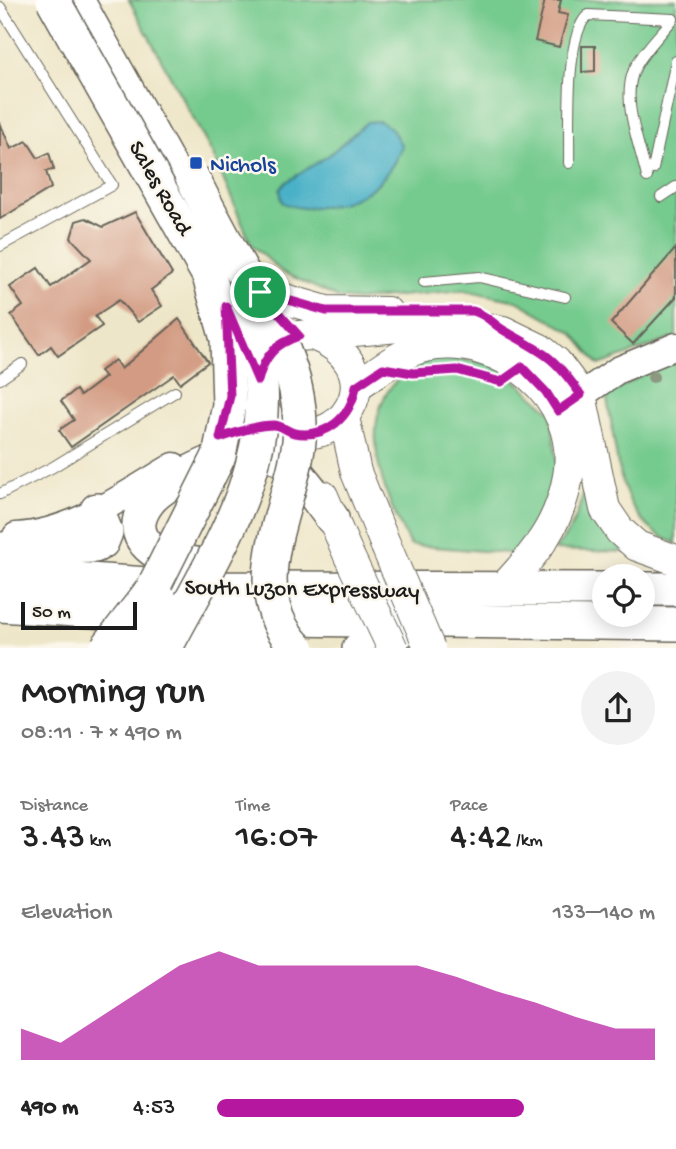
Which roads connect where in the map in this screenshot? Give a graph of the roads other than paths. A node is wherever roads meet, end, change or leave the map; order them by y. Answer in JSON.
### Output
{"nodes":[{"id":1,"x":54,"y":0,"type":"edge"},
{"id":2,"x":63,"y":0,"type":"edge"},
{"id":3,"x":77,"y":0,"type":"edge"},
{"id":4,"x":89,"y":0,"type":"edge"},
{"id":5,"x":97,"y":0,"type":"edge"},
{"id":6,"x":0,"y":7,"type":"edge"},
{"id":7,"x":676,"y":61,"type":"edge"},
{"id":8,"x":569,"y":163,"type":"dead end"},
{"id":9,"x":676,"y":187,"type":"edge"},
{"id":10,"x":661,"y":197,"type":"dead end"},
{"id":11,"x":0,"y":247,"type":"edge"},
{"id":12,"x":424,"y":282,"type":"dead end"},
{"id":13,"x":260,"y":292,"type":"junction"},
{"id":14,"x":565,"y":297,"type":"dead end"},
{"id":15,"x":226,"y":306,"type":"junction"},
{"id":16,"x":503,"y":331,"type":"junction"},
{"id":17,"x":307,"y":336,"type":"junction"},
{"id":18,"x":676,"y":346,"type":"edge"},
{"id":19,"x":531,"y":358,"type":"junction"},
{"id":20,"x":22,"y":364,"type":"dead end"},
{"id":21,"x":0,"y":379,"type":"edge"},
{"id":22,"x":356,"y":386,"type":"junction"},
{"id":23,"x":175,"y":392,"type":"dead end"},
{"id":24,"x":569,"y":403,"type":"junction"},
{"id":25,"x":272,"y":410,"type":"junction"},
{"id":26,"x":344,"y":417,"type":"junction"},
{"id":27,"x":222,"y":446,"type":"junction"},
{"id":28,"x":0,"y":494,"type":"edge"},
{"id":29,"x":97,"y":510,"type":"junction"},
{"id":30,"x":332,"y":518,"type":"junction"},
{"id":31,"x":0,"y":536,"type":"edge"},
{"id":32,"x":0,"y":550,"type":"edge"},
{"id":33,"x":676,"y":560,"type":"edge"},
{"id":34,"x":0,"y":574,"type":"edge"},
{"id":35,"x":502,"y":589,"type":"junction"},
{"id":36,"x":592,"y":589,"type":"edge"},
{"id":37,"x":655,"y":589,"type":"edge"},
{"id":38,"x":676,"y":589,"type":"edge"},
{"id":39,"x":331,"y":590,"type":"junction"},
{"id":40,"x":10,"y":608,"type":"edge"},
{"id":41,"x":676,"y":624,"type":"edge"},
{"id":42,"x":431,"y":635,"type":"edge"},
{"id":43,"x":107,"y":648,"type":"edge"},
{"id":44,"x":113,"y":648,"type":"edge"},
{"id":45,"x":141,"y":648,"type":"edge"},
{"id":46,"x":166,"y":648,"type":"edge"},
{"id":47,"x":273,"y":648,"type":"edge"},
{"id":48,"x":297,"y":648,"type":"edge"},
{"id":49,"x":361,"y":648,"type":"edge"},
{"id":50,"x":393,"y":648,"type":"edge"}],
"edges":[{"from":1,"to":15,"type":"main road","name":"Sales Road"},
{"from":1,"to":43,"type":"highway","bridge":true},
{"from":2,"to":45,"type":"highway","bridge":true},
{"from":3,"to":46,"type":"highway","bridge":true},
{"from":4,"to":13,"type":"main road","name":"Sales Road"},
{"from":5,"to":48,"type":"highway","bridge":true},
{"from":6,"to":11,"type":"lane"},
{"from":7,"to":8,"type":"lane"},
{"from":9,"to":10,"type":"lane"},
{"from":12,"to":14,"type":"lane"},
{"from":13,"to":16,"type":"main road"},
{"from":13,"to":17,"type":"main road","name":"Sales Road"},
{"from":15,"to":25,"type":"main road","name":"Sales Road"},
{"from":15,"to":27,"type":"main road"},
{"from":16,"to":17,"type":"main road"},
{"from":16,"to":19,"type":"main road"},
{"from":17,"to":22,"type":"main road"},
{"from":17,"to":25,"type":"main road"},
{"from":18,"to":24,"type":"main road"},
{"from":19,"to":22,"type":"main road"},
{"from":19,"to":24,"type":"main road"},
{"from":20,"to":21,"type":"lane"},
{"from":22,"to":26,"type":"main road"},
{"from":23,"to":28,"type":"lane"},
{"from":24,"to":33,"type":"main road"},
{"from":24,"to":35,"type":"main road"},
{"from":25,"to":26,"type":"main road"},
{"from":25,"to":27,"type":"main road"},
{"from":25,"to":30,"type":"main road","name":"Sales Road"},
{"from":26,"to":42,"type":"main road","bridge":true},
{"from":27,"to":29,"type":"main road"},
{"from":27,"to":30,"type":"highway"},
{"from":27,"to":39,"type":"highway"},
{"from":29,"to":31,"type":"main road"},
{"from":29,"to":32,"type":"highway"},
{"from":30,"to":50,"type":"main road","name":"Sales Road","bridge":true},
{"from":34,"to":39,"type":"highway","name":"South Luzon Expressway"},
{"from":35,"to":36,"type":"highway","name":"South Luzon Expressway"},
{"from":35,"to":39,"type":"highway","name":"South Luzon Expressway"},
{"from":37,"to":38,"type":"highway"},
{"from":40,"to":42,"type":"highway","name":"South Luzon Expressway"},
{"from":41,"to":42,"type":"highway","name":"South Luzon Expressway"},
{"from":42,"to":49,"type":"highway"},
{"from":44,"to":47,"type":"highway"}]}
